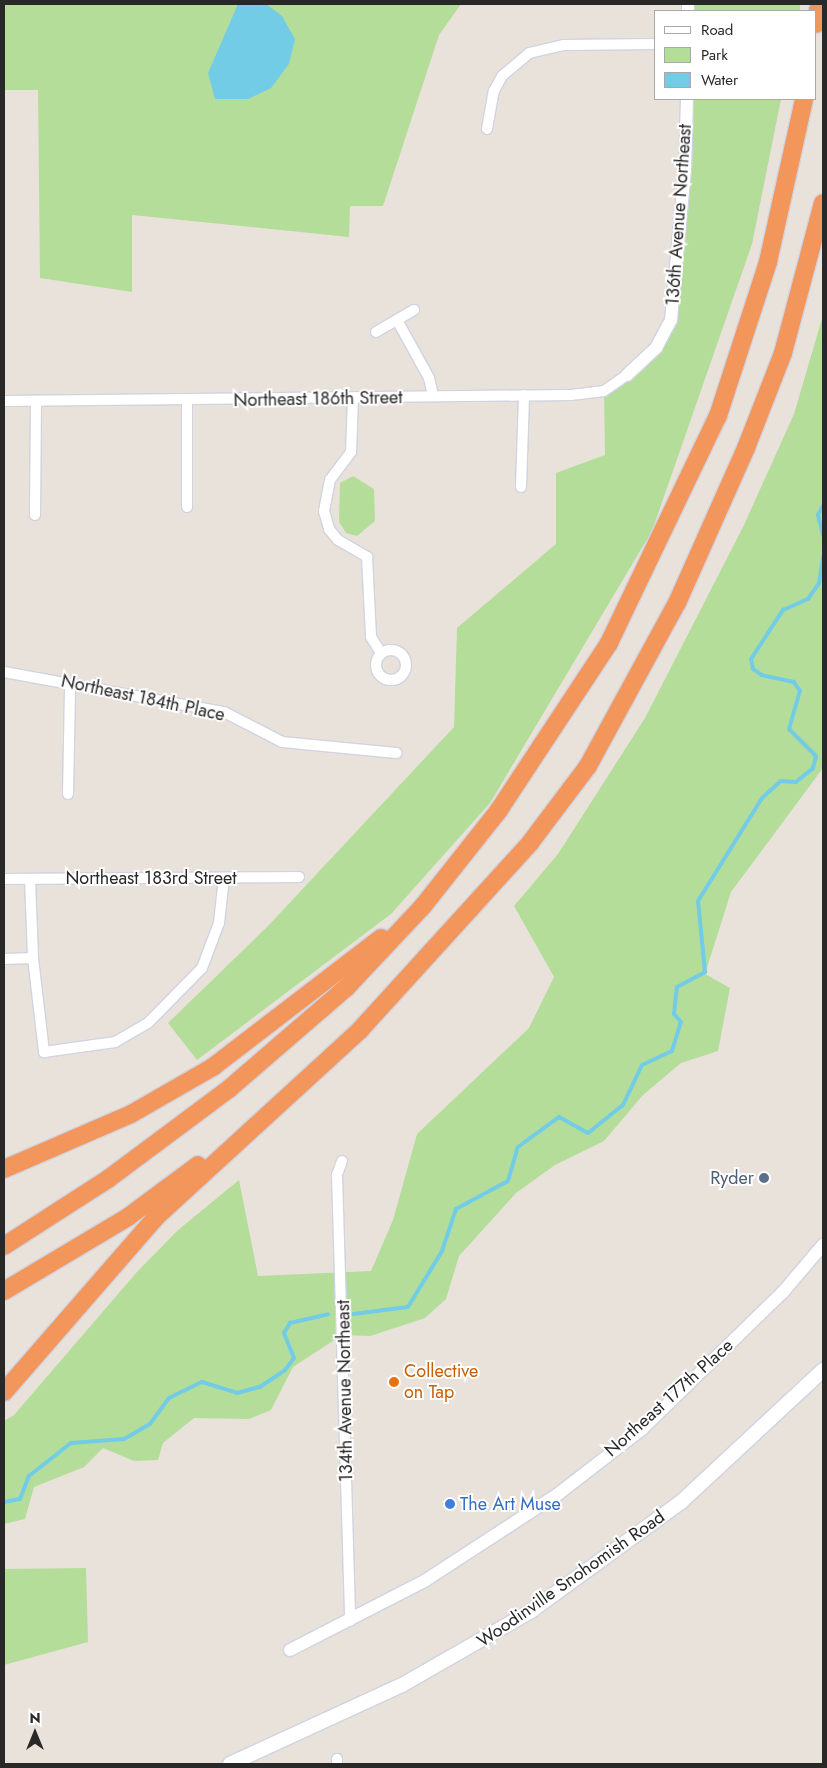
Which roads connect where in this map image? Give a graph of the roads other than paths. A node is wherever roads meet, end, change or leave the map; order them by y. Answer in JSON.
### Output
{"nodes":[{"id":1,"x":819,"y":4,"type":"edge"},
{"id":2,"x":817,"y":17,"type":"edge"},
{"id":3,"x":654,"y":44,"type":"edge"},
{"id":4,"x":687,"y":100,"type":"edge"},
{"id":5,"x":804,"y":100,"type":"edge"},
{"id":6,"x":487,"y":129,"type":"dead end"},
{"id":7,"x":823,"y":203,"type":"edge"},
{"id":8,"x":414,"y":310,"type":"dead end"},
{"id":9,"x":397,"y":320,"type":"junction"},
{"id":10,"x":376,"y":332,"type":"dead end"},
{"id":11,"x":627,"y":376,"type":"joint"},
{"id":12,"x":524,"y":395,"type":"junction"},
{"id":13,"x":433,"y":396,"type":"junction"},
{"id":14,"x":353,"y":398,"type":"junction"},
{"id":15,"x":4,"y":401,"type":"edge"},
{"id":16,"x":36,"y":401,"type":"junction"},
{"id":17,"x":187,"y":401,"type":"junction"},
{"id":18,"x":521,"y":487,"type":"dead end"},
{"id":19,"x":187,"y":507,"type":"dead end"},
{"id":20,"x":35,"y":515,"type":"dead end"},
{"id":21,"x":381,"y":653,"type":"dead end"},
{"id":22,"x":4,"y":672,"type":"edge"},
{"id":23,"x":70,"y":686,"type":"junction"},
{"id":24,"x":396,"y":754,"type":"dead end"},
{"id":25,"x":68,"y":794,"type":"dead end"},
{"id":26,"x":299,"y":877,"type":"dead end"},
{"id":27,"x":224,"y":878,"type":"junction"},
{"id":28,"x":4,"y":879,"type":"edge"},
{"id":29,"x":30,"y":879,"type":"junction"},
{"id":30,"x":423,"y":906,"type":"junction"},
{"id":31,"x":33,"y":958,"type":"junction"},
{"id":32,"x":4,"y":959,"type":"edge"},
{"id":33,"x":274,"y":1107,"type":"junction"},
{"id":34,"x":342,"y":1161,"type":"dead end"},
{"id":35,"x":7,"y":1167,"type":"edge"},
{"id":36,"x":823,"y":1245,"type":"edge"},
{"id":37,"x":4,"y":1246,"type":"edge"},
{"id":38,"x":4,"y":1291,"type":"edge"},
{"id":39,"x":823,"y":1370,"type":"edge"},
{"id":40,"x":4,"y":1392,"type":"edge"},
{"id":41,"x":350,"y":1621,"type":"junction"},
{"id":42,"x":290,"y":1650,"type":"dead end"},
{"id":43,"x":230,"y":1764,"type":"edge"}],
"edges":[{"from":1,"to":2,"type":"highway"},
{"from":3,"to":6,"type":"street"},
{"from":4,"to":11,"type":"street","name":"136th Avenue Northeast"},
{"from":5,"to":30,"type":"highway"},
{"from":7,"to":33,"type":"highway"},
{"from":8,"to":9,"type":"street"},
{"from":9,"to":10,"type":"street"},
{"from":9,"to":13,"type":"street"},
{"from":11,"to":12,"type":"street","name":"Northeast 186th Street"},
{"from":12,"to":13,"type":"street","name":"Northeast 186th Street"},
{"from":12,"to":18,"type":"street"},
{"from":13,"to":14,"type":"street","name":"Northeast 186th Street"},
{"from":14,"to":17,"type":"street","name":"Northeast 186th Street"},
{"from":14,"to":21,"type":"street"},
{"from":15,"to":16,"type":"street","name":"Northeast 186th Street"},
{"from":16,"to":17,"type":"street","name":"Northeast 186th Street"},
{"from":16,"to":20,"type":"street"},
{"from":17,"to":19,"type":"street"},
{"from":22,"to":23,"type":"street","name":"Northeast 184th Place"},
{"from":23,"to":24,"type":"street","name":"Northeast 184th Place"},
{"from":23,"to":25,"type":"street"},
{"from":26,"to":27,"type":"street","name":"Northeast 183rd Street"},
{"from":27,"to":29,"type":"street","name":"Northeast 183rd Street"},
{"from":27,"to":31,"type":"street"},
{"from":28,"to":29,"type":"street","name":"Northeast 183rd Street"},
{"from":29,"to":31,"type":"street"},
{"from":30,"to":35,"type":"highway"},
{"from":30,"to":37,"type":"highway"},
{"from":31,"to":32,"type":"street"},
{"from":33,"to":38,"type":"highway"},
{"from":33,"to":40,"type":"highway"},
{"from":34,"to":41,"type":"street","name":"134th Avenue Northeast"},
{"from":36,"to":41,"type":"street","name":"Northeast 177th Place"},
{"from":39,"to":43,"type":"main road","name":"Woodinville Snohomish Road"},
{"from":41,"to":42,"type":"street","name":"Northeast 177th Place"}]}
